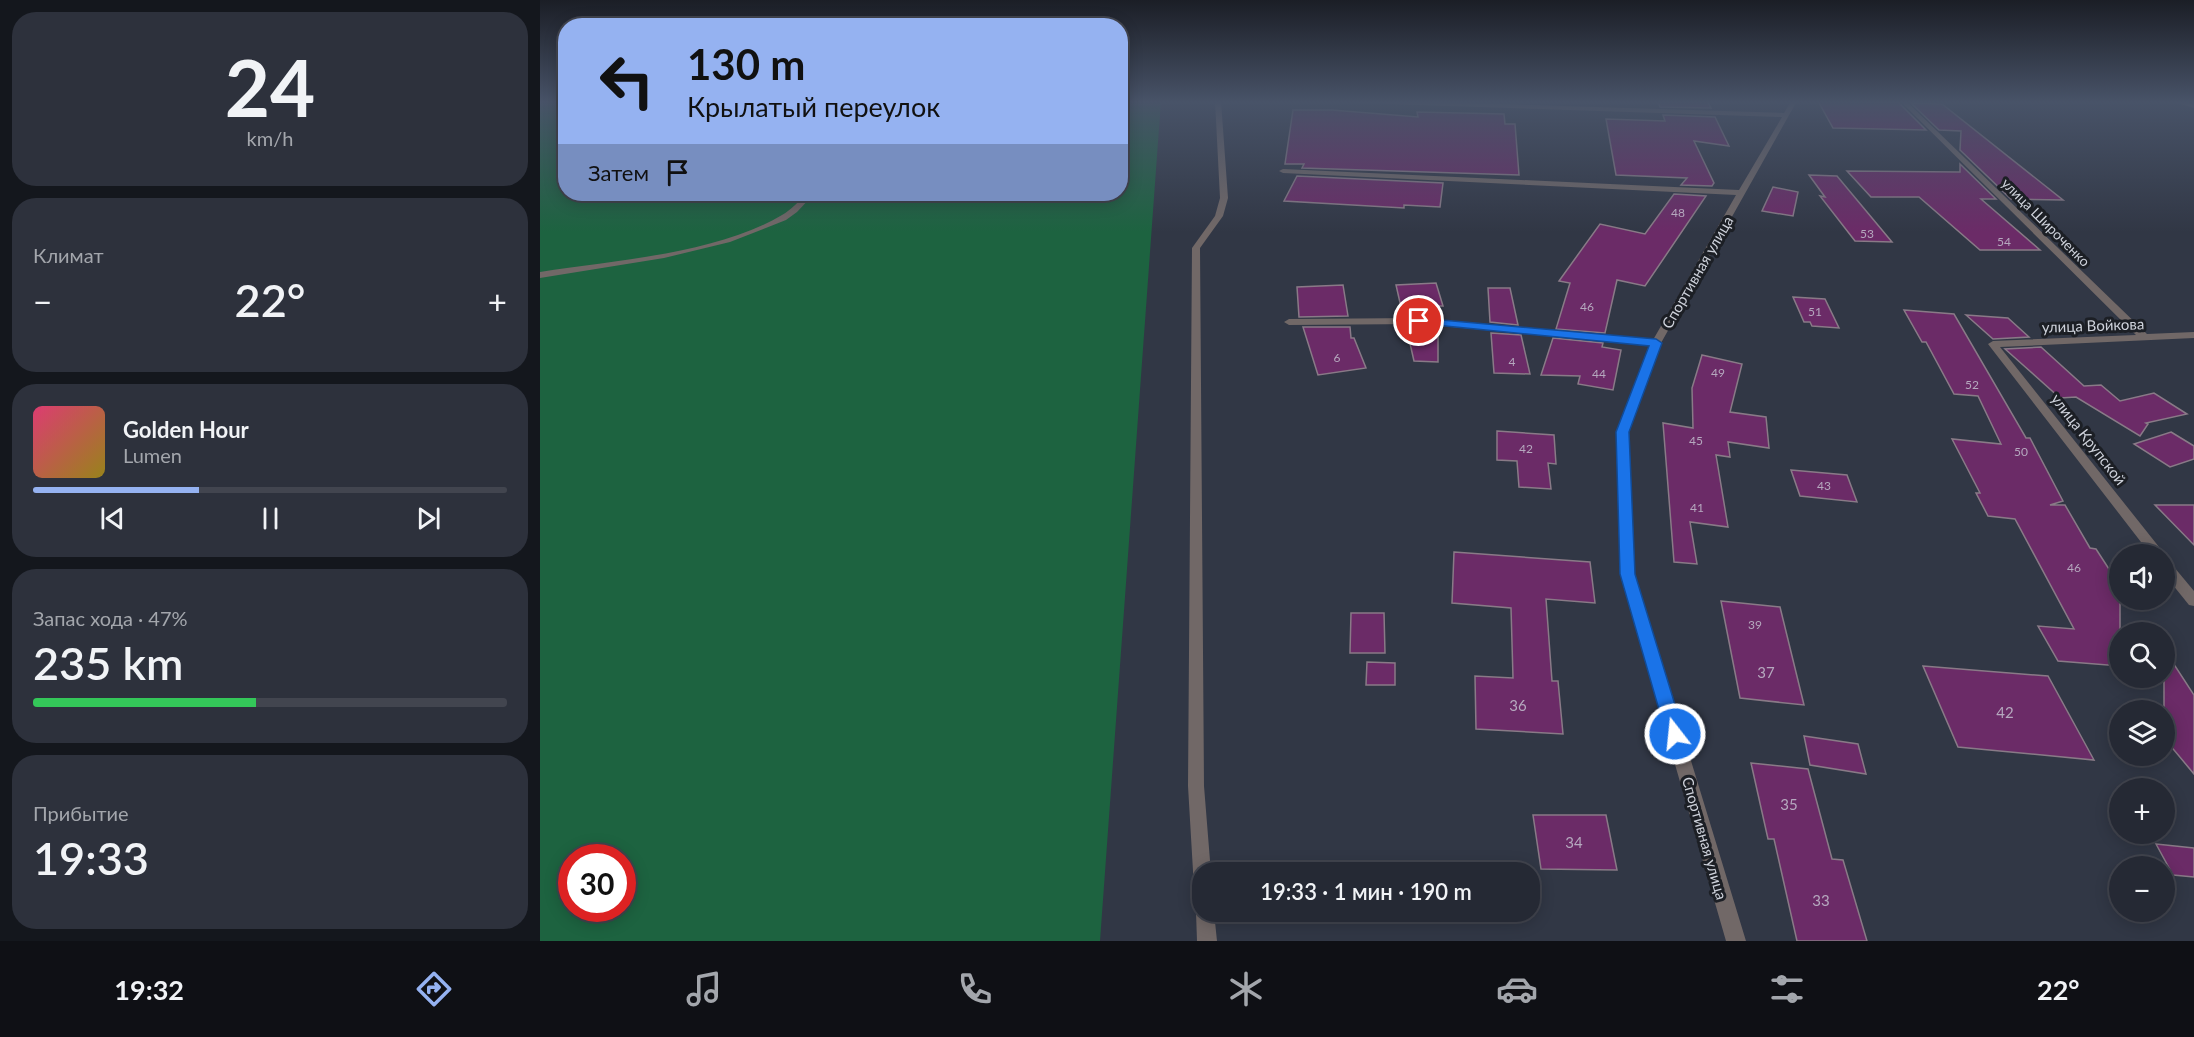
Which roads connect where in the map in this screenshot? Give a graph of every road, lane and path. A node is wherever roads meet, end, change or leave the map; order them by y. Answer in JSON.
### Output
{"nodes":[{"id":1,"x":1221,"y":145,"type":"edge"},
{"id":2,"x":1770,"y":145,"type":"edge"},
{"id":3,"x":1949,"y":145,"type":"edge"},
{"id":4,"x":1283,"y":171,"type":"dead end"},
{"id":5,"x":1743,"y":193,"type":"junction"},
{"id":6,"x":802,"y":201,"type":"edge"},
{"id":7,"x":540,"y":275,"type":"edge"},
{"id":8,"x":1289,"y":322,"type":"dead end"},
{"id":9,"x":2194,"y":335,"type":"edge"},
{"id":10,"x":2145,"y":338,"type":"junction"},
{"id":11,"x":1656,"y":343,"type":"junction"},
{"id":12,"x":1993,"y":344,"type":"joint"},
{"id":13,"x":2149,"y":544,"type":"edge"},
{"id":14,"x":2175,"y":578,"type":"edge"},
{"id":15,"x":2194,"y":601,"type":"edge"},
{"id":16,"x":1201,"y":862,"type":"edge"},
{"id":17,"x":1206,"y":922,"type":"edge"},
{"id":18,"x":1207,"y":941,"type":"edge"},
{"id":19,"x":1736,"y":941,"type":"edge"}],
"edges":[{"from":1,"to":16,"type":"street"},
{"from":2,"to":5,"type":"street","name":"Спортивная улица"},
{"from":3,"to":10,"type":"street","name":"улица Широченко"},
{"from":4,"to":5,"type":"street"},
{"from":5,"to":11,"type":"street","name":"Спортивная улица"},
{"from":6,"to":7,"type":"street"},
{"from":8,"to":11,"type":"street"},
{"from":9,"to":10,"type":"street","name":"улица Войкова"},
{"from":10,"to":12,"type":"street","name":"улица Войкова"},
{"from":11,"to":19,"type":"street","name":"Спортивная улица"},
{"from":12,"to":13,"type":"street","name":"улица Крупской"},
{"from":14,"to":15,"type":"street"},
{"from":17,"to":18,"type":"street"}]}
